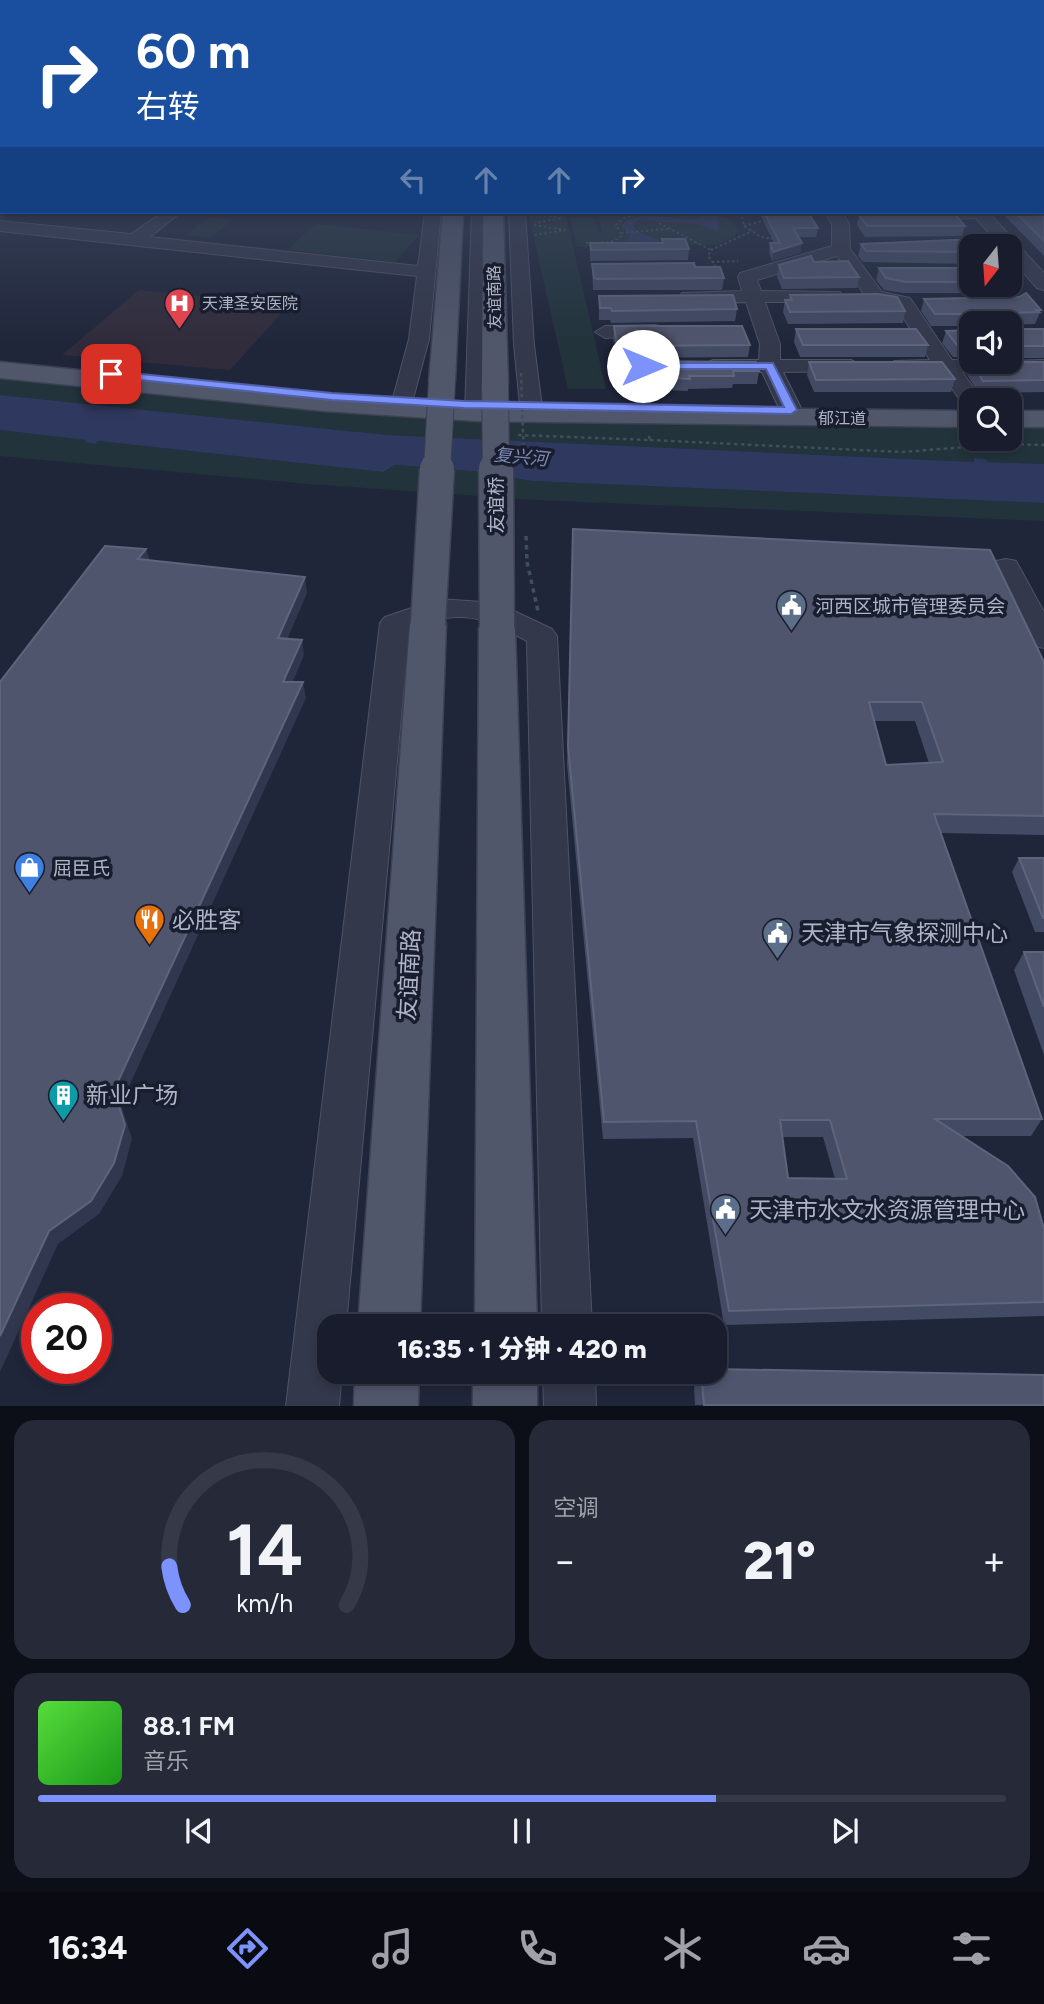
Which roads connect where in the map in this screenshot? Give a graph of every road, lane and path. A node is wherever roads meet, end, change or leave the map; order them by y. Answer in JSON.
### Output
{"nodes":[{"id":1,"x":170,"y":214,"type":"edge"},
{"id":2,"x":433,"y":214,"type":"edge"},
{"id":3,"x":453,"y":214,"type":"edge"},
{"id":4,"x":468,"y":214,"type":"edge"},
{"id":5,"x":480,"y":214,"type":"edge"},
{"id":6,"x":493,"y":214,"type":"edge"},
{"id":7,"x":517,"y":214,"type":"edge"},
{"id":8,"x":534,"y":214,"type":"edge"},
{"id":9,"x":635,"y":214,"type":"edge"},
{"id":10,"x":741,"y":214,"type":"edge"},
{"id":11,"x":951,"y":214,"type":"edge"},
{"id":12,"x":972,"y":214,"type":"edge"},
{"id":13,"x":972,"y":214,"type":"edge"},
{"id":14,"x":841,"y":216,"type":"edge"},
{"id":15,"x":892,"y":217,"type":"edge"},
{"id":16,"x":772,"y":220,"type":"edge"},
{"id":17,"x":659,"y":223,"type":"dead end"},
{"id":18,"x":0,"y":226,"type":"edge"},
{"id":19,"x":744,"y":226,"type":"junction"},
{"id":20,"x":669,"y":229,"type":"junction"},
{"id":21,"x":754,"y":231,"type":"junction"},
{"id":22,"x":621,"y":233,"type":"junction"},
{"id":23,"x":986,"y":234,"type":"edge"},
{"id":24,"x":532,"y":235,"type":"dead end"},
{"id":25,"x":134,"y":240,"type":"junction"},
{"id":26,"x":586,"y":243,"type":"dead end"},
{"id":27,"x":840,"y":248,"type":"junction"},
{"id":28,"x":713,"y":258,"type":"junction"},
{"id":29,"x":858,"y":271,"type":"junction"},
{"id":30,"x":883,"y":271,"type":"edge"},
{"id":31,"x":427,"y":272,"type":"junction"},
{"id":32,"x":1022,"y":277,"type":"edge"},
{"id":33,"x":1044,"y":284,"type":"edge"},
{"id":34,"x":751,"y":286,"type":"junction"},
{"id":35,"x":876,"y":296,"type":"junction"},
{"id":36,"x":675,"y":297,"type":"edge"},
{"id":37,"x":903,"y":302,"type":"junction"},
{"id":38,"x":928,"y":302,"type":"edge"},
{"id":39,"x":1044,"y":303,"type":"edge"},
{"id":40,"x":738,"y":329,"type":"edge"},
{"id":41,"x":671,"y":331,"type":"edge"},
{"id":42,"x":765,"y":331,"type":"junction"},
{"id":43,"x":605,"y":332,"type":"dead end"},
{"id":44,"x":896,"y":332,"type":"edge"},
{"id":45,"x":792,"y":333,"type":"dead end"},
{"id":46,"x":923,"y":334,"type":"junction"},
{"id":47,"x":947,"y":335,"type":"edge"},
{"id":48,"x":0,"y":363,"type":"edge"},
{"id":49,"x":687,"y":366,"type":"edge"},
{"id":50,"x":769,"y":366,"type":"junction"},
{"id":51,"x":946,"y":366,"type":"junction"},
{"id":52,"x":1044,"y":366,"type":"edge"},
{"id":53,"x":0,"y":370,"type":"edge"},
{"id":54,"x":960,"y":388,"type":"edge"},
{"id":55,"x":959,"y":402,"type":"edge"},
{"id":56,"x":475,"y":403,"type":"junction"},
{"id":57,"x":401,"y":405,"type":"junction"},
{"id":58,"x":791,"y":410,"type":"junction"},
{"id":59,"x":532,"y":411,"type":"junction"},
{"id":60,"x":1022,"y":411,"type":"edge"},
{"id":61,"x":1044,"y":412,"type":"edge"},
{"id":62,"x":959,"y":419,"type":"edge"},
{"id":63,"x":1022,"y":419,"type":"edge"},
{"id":64,"x":1044,"y":419,"type":"edge"},
{"id":65,"x":650,"y":440,"type":"dead end"},
{"id":66,"x":1044,"y":445,"type":"edge"},
{"id":67,"x":527,"y":562,"type":"dead end"},
{"id":68,"x":1006,"y":567,"type":"dead end"},
{"id":69,"x":536,"y":600,"type":"dead end"},
{"id":70,"x":1044,"y":639,"type":"edge"},
{"id":71,"x":322,"y":1314,"type":"edge"},
{"id":72,"x":390,"y":1314,"type":"edge"},
{"id":73,"x":506,"y":1314,"type":"edge"},
{"id":74,"x":567,"y":1314,"type":"edge"},
{"id":75,"x":317,"y":1358,"type":"edge"},
{"id":76,"x":387,"y":1384,"type":"edge"},
{"id":77,"x":505,"y":1384,"type":"edge"},
{"id":78,"x":569,"y":1384,"type":"edge"},
{"id":79,"x":312,"y":1405,"type":"edge"},
{"id":80,"x":386,"y":1405,"type":"edge"},
{"id":81,"x":505,"y":1405,"type":"edge"},
{"id":82,"x":570,"y":1405,"type":"edge"}],
"edges":[{"from":1,"to":25,"type":"street"},
{"from":2,"to":31,"type":"street"},
{"from":3,"to":72,"type":"main road","name":"友谊南路","bridge":true},
{"from":4,"to":56,"type":"street"},
{"from":5,"to":56,"type":"street"},
{"from":6,"to":56,"type":"main road","name":"友谊南路"},
{"from":7,"to":59,"type":"street"},
{"from":8,"to":24,"type":"path"},
{"from":9,"to":22,"type":"path"},
{"from":10,"to":19,"type":"path"},
{"from":11,"to":15,"type":"street"},
{"from":12,"to":23,"type":"street"},
{"from":13,"to":33,"type":"street"},
{"from":14,"to":27,"type":"street"},
{"from":16,"to":19,"type":"path"},
{"from":17,"to":20,"type":"path"},
{"from":18,"to":25,"type":"street"},
{"from":19,"to":21,"type":"path"},
{"from":20,"to":22,"type":"path"},
{"from":20,"to":28,"type":"path"},
{"from":21,"to":27,"type":"path"},
{"from":21,"to":28,"type":"path"},
{"from":22,"to":26,"type":"path"},
{"from":25,"to":31,"type":"street"},
{"from":27,"to":29,"type":"street"},
{"from":27,"to":34,"type":"street"},
{"from":28,"to":34,"type":"street"},
{"from":29,"to":30,"type":"street"},
{"from":29,"to":35,"type":"street"},
{"from":31,"to":57,"type":"street"},
{"from":32,"to":39,"type":"street"},
{"from":34,"to":35,"type":"street"},
{"from":34,"to":36,"type":"street"},
{"from":34,"to":42,"type":"street"},
{"from":35,"to":37,"type":"street"},
{"from":37,"to":38,"type":"street"},
{"from":37,"to":46,"type":"street"},
{"from":40,"to":42,"type":"street"},
{"from":41,"to":43,"type":"street"},
{"from":42,"to":45,"type":"street"},
{"from":42,"to":50,"type":"street"},
{"from":44,"to":46,"type":"street"},
{"from":46,"to":47,"type":"street"},
{"from":46,"to":51,"type":"street"},
{"from":48,"to":57,"type":"main road","name":"郁江道"},
{"from":49,"to":50,"type":"street"},
{"from":50,"to":51,"type":"street"},
{"from":50,"to":58,"type":"street"},
{"from":51,"to":52,"type":"street"},
{"from":51,"to":54,"type":"street"},
{"from":53,"to":57,"type":"main road","name":"郁江道"},
{"from":55,"to":58,"type":"main road","name":"郁江道"},
{"from":56,"to":57,"type":"main road","name":"郁江道"},
{"from":56,"to":59,"type":"main road","name":"郁江道"},
{"from":56,"to":73,"type":"main road","name":"友谊桥","bridge":true},
{"from":58,"to":59,"type":"main road","name":"郁江道"},
{"from":59,"to":62,"type":"main road","name":"郁江道"},
{"from":60,"to":61,"type":"main road"},
{"from":63,"to":64,"type":"main road"},
{"from":65,"to":66,"type":"path"},
{"from":67,"to":69,"type":"path"},
{"from":68,"to":70,"type":"street"},
{"from":71,"to":74,"type":"street"},
{"from":75,"to":79,"type":"street"},
{"from":76,"to":80,"type":"main road"},
{"from":77,"to":81,"type":"main road"},
{"from":78,"to":82,"type":"street"}]}
